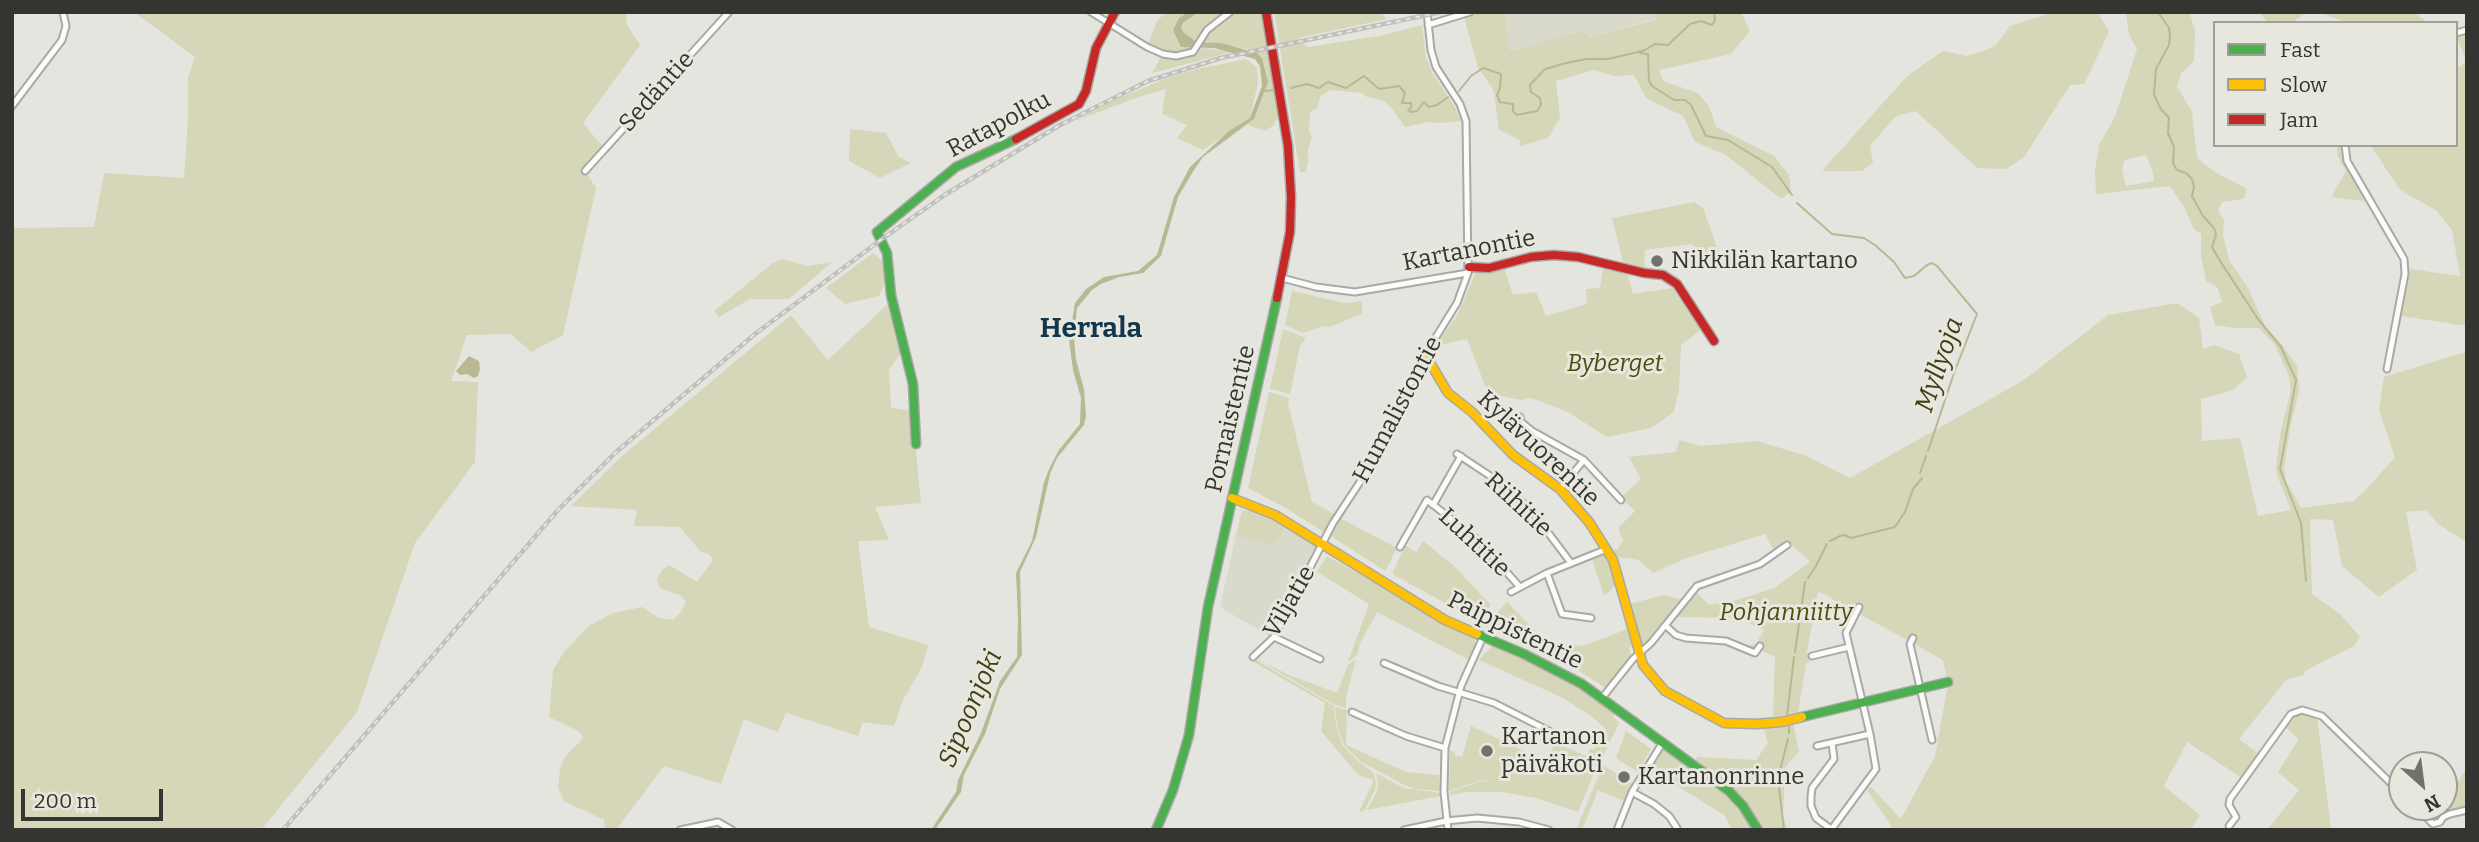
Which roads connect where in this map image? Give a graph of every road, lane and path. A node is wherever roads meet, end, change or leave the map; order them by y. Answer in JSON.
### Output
{"nodes":[{"id":1,"x":63,"y":12,"type":"edge"},
{"id":2,"x":729,"y":12,"type":"edge"},
{"id":3,"x":1091,"y":12,"type":"edge"},
{"id":4,"x":1115,"y":12,"type":"edge"},
{"id":5,"x":1230,"y":12,"type":"edge"},
{"id":6,"x":1266,"y":12,"type":"edge"},
{"id":7,"x":1427,"y":12,"type":"edge"},
{"id":8,"x":1470,"y":12,"type":"edge"},
{"id":9,"x":1108,"y":23,"type":"junction"},
{"id":10,"x":1429,"y":25,"type":"junction"},
{"id":11,"x":12,"y":106,"type":"edge"},
{"id":12,"x":2345,"y":147,"type":"edge"},
{"id":13,"x":585,"y":171,"type":"dead end"},
{"id":14,"x":1469,"y":270,"type":"junction"},
{"id":15,"x":1282,"y":278,"type":"junction"},
{"id":16,"x":1714,"y":341,"type":"dead end"},
{"id":17,"x":1425,"y":354,"type":"junction"},
{"id":18,"x":2387,"y":369,"type":"dead end"},
{"id":19,"x":1520,"y":417,"type":"dead end"},
{"id":20,"x":916,"y":444,"type":"dead end"},
{"id":21,"x":1584,"y":460,"type":"junction"},
{"id":22,"x":1560,"y":489,"type":"junction"},
{"id":23,"x":1232,"y":498,"type":"junction"},
{"id":24,"x":1621,"y":499,"type":"dead end"},
{"id":25,"x":1433,"y":505,"type":"junction"},
{"id":26,"x":1324,"y":545,"type":"junction"},
{"id":27,"x":1787,"y":545,"type":"dead end"},
{"id":28,"x":1400,"y":547,"type":"dead end"},
{"id":29,"x":1607,"y":549,"type":"junction"},
{"id":30,"x":1571,"y":563,"type":"junction"},
{"id":31,"x":1547,"y":573,"type":"junction"},
{"id":32,"x":1520,"y":586,"type":"junction"},
{"id":33,"x":1511,"y":592,"type":"dead end"},
{"id":34,"x":1859,"y":607,"type":"dead end"},
{"id":35,"x":1591,"y":618,"type":"dead end"},
{"id":36,"x":1666,"y":626,"type":"junction"},
{"id":37,"x":1274,"y":637,"type":"junction"},
{"id":38,"x":1483,"y":637,"type":"junction"},
{"id":39,"x":1913,"y":638,"type":"dead end"},
{"id":40,"x":1760,"y":646,"type":"dead end"},
{"id":41,"x":1849,"y":648,"type":"junction"},
{"id":42,"x":1640,"y":654,"type":"junction"},
{"id":43,"x":1812,"y":656,"type":"dead end"},
{"id":44,"x":1253,"y":657,"type":"dead end"},
{"id":45,"x":1320,"y":659,"type":"dead end"},
{"id":46,"x":1384,"y":663,"type":"dead end"},
{"id":47,"x":1948,"y":682,"type":"dead end"},
{"id":48,"x":1920,"y":689,"type":"junction"},
{"id":49,"x":1459,"y":692,"type":"junction"},
{"id":50,"x":1602,"y":698,"type":"junction"},
{"id":51,"x":1862,"y":702,"type":"junction"},
{"id":52,"x":1352,"y":712,"type":"dead end"},
{"id":53,"x":1870,"y":734,"type":"junction"},
{"id":54,"x":1557,"y":739,"type":"dead end"},
{"id":55,"x":1932,"y":740,"type":"dead end"},
{"id":56,"x":1663,"y":742,"type":"junction"},
{"id":57,"x":1832,"y":743,"type":"junction"},
{"id":58,"x":1817,"y":746,"type":"dead end"},
{"id":59,"x":1445,"y":748,"type":"junction"},
{"id":60,"x":2388,"y":780,"type":"edge"},
{"id":61,"x":1632,"y":792,"type":"junction"},
{"id":62,"x":1446,"y":821,"type":"junction"},
{"id":63,"x":2229,"y":826,"type":"dead end"},
{"id":64,"x":1677,"y":828,"type":"edge"},
{"id":65,"x":680,"y":830,"type":"edge"},
{"id":66,"x":732,"y":830,"type":"edge"},
{"id":67,"x":1156,"y":830,"type":"edge"},
{"id":68,"x":1404,"y":830,"type":"edge"},
{"id":69,"x":1448,"y":830,"type":"edge"},
{"id":70,"x":1549,"y":830,"type":"edge"},
{"id":71,"x":1618,"y":830,"type":"edge"},
{"id":72,"x":1759,"y":830,"type":"edge"},
{"id":73,"x":1831,"y":830,"type":"edge"}],
"edges":[{"from":1,"to":11,"type":"street"},
{"from":2,"to":13,"type":"street","name":"Sedäntie"},
{"from":3,"to":9,"type":"street"},
{"from":4,"to":9,"type":"street"},
{"from":5,"to":9,"type":"street"},
{"from":6,"to":15,"type":"street","name":"Pornaistentie"},
{"from":7,"to":10,"type":"street"},
{"from":8,"to":10,"type":"street"},
{"from":9,"to":20,"type":"street","name":"Ratapolku"},
{"from":10,"to":14,"type":"street"},
{"from":12,"to":18,"type":"street"},
{"from":14,"to":15,"type":"street","name":"Kartanontie"},
{"from":14,"to":16,"type":"street","name":"Kartanontie"},
{"from":14,"to":17,"type":"street","name":"Humalistontie"},
{"from":15,"to":23,"type":"street","name":"Pornaistentie"},
{"from":17,"to":22,"type":"street","name":"Kylävuorentie"},
{"from":17,"to":26,"type":"street","name":"Humalistontie"},
{"from":19,"to":21,"type":"street"},
{"from":21,"to":22,"type":"street"},
{"from":21,"to":24,"type":"street"},
{"from":22,"to":29,"type":"street","name":"Kylävuorentie"},
{"from":23,"to":26,"type":"street","name":"Paippistentie"},
{"from":23,"to":67,"type":"street","name":"Pornaistentie"},
{"from":25,"to":28,"type":"street","name":"Luhtitie"},
{"from":25,"to":30,"type":"street","name":"Riihitie"},
{"from":25,"to":32,"type":"street","name":"Luhtitie"},
{"from":26,"to":37,"type":"street","name":"Viljatie"},
{"from":26,"to":38,"type":"street","name":"Paippistentie"},
{"from":27,"to":36,"type":"street"},
{"from":29,"to":30,"type":"street"},
{"from":29,"to":42,"type":"street","name":"Kylävuorentie"},
{"from":30,"to":31,"type":"street"},
{"from":31,"to":32,"type":"street"},
{"from":31,"to":35,"type":"street"},
{"from":32,"to":33,"type":"street"},
{"from":34,"to":41,"type":"street"},
{"from":36,"to":40,"type":"street"},
{"from":36,"to":42,"type":"street"},
{"from":37,"to":44,"type":"street","name":"Viljatie"},
{"from":37,"to":45,"type":"street"},
{"from":38,"to":49,"type":"street"},
{"from":38,"to":50,"type":"street","name":"Paippistentie"},
{"from":39,"to":48,"type":"street"},
{"from":41,"to":43,"type":"street"},
{"from":41,"to":51,"type":"street"},
{"from":42,"to":50,"type":"street"},
{"from":42,"to":51,"type":"street","name":"Kylävuorentie"},
{"from":46,"to":49,"type":"street"},
{"from":47,"to":48,"type":"street","name":"Kylävuorentie"},
{"from":48,"to":51,"type":"street","name":"Kylävuorentie"},
{"from":48,"to":55,"type":"street"},
{"from":49,"to":54,"type":"street"},
{"from":49,"to":59,"type":"street"},
{"from":50,"to":56,"type":"street","name":"Paippistentie"},
{"from":51,"to":53,"type":"street"},
{"from":52,"to":59,"type":"street"},
{"from":53,"to":57,"type":"street"},
{"from":53,"to":73,"type":"street"},
{"from":56,"to":61,"type":"street"},
{"from":56,"to":72,"type":"street","name":"Paippistentie"},
{"from":57,"to":58,"type":"street"},
{"from":57,"to":73,"type":"street"},
{"from":59,"to":62,"type":"street"},
{"from":60,"to":63,"type":"street"},
{"from":61,"to":64,"type":"street"},
{"from":61,"to":71,"type":"street"},
{"from":62,"to":68,"type":"street"},
{"from":62,"to":69,"type":"street"},
{"from":62,"to":70,"type":"street"},
{"from":65,"to":66,"type":"street"}]}
